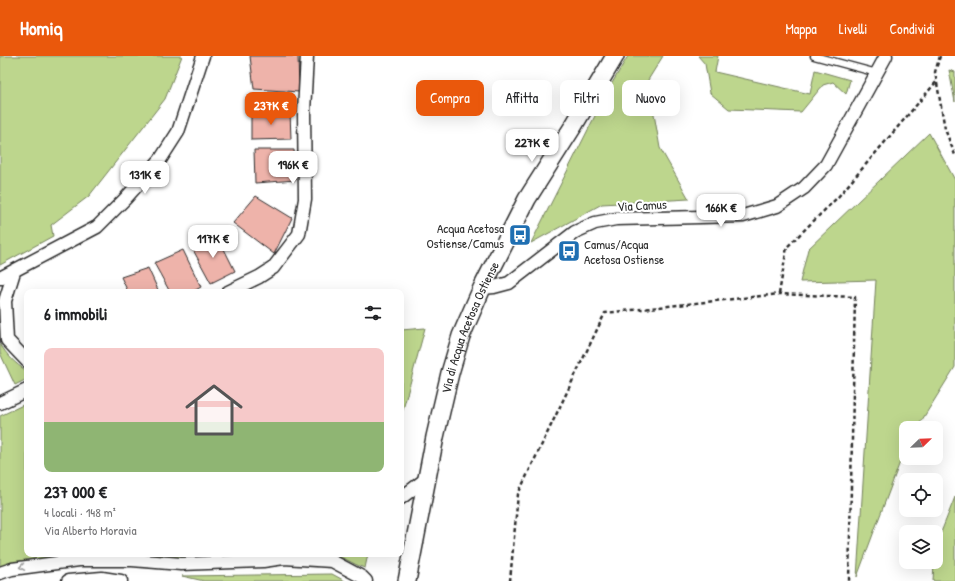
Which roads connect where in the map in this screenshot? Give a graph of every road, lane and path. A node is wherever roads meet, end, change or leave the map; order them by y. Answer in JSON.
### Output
{"nodes":[{"id":1,"x":203,"y":56,"type":"edge"},
{"id":2,"x":307,"y":56,"type":"edge"},
{"id":3,"x":615,"y":56,"type":"edge"},
{"id":4,"x":814,"y":56,"type":"edge"},
{"id":5,"x":886,"y":56,"type":"edge"},
{"id":6,"x":940,"y":56,"type":"edge"},
{"id":7,"x":877,"y":73,"type":"junction"},
{"id":8,"x":937,"y":81,"type":"junction"},
{"id":9,"x":955,"y":155,"type":"edge"},
{"id":10,"x":14,"y":272,"type":"junction"},
{"id":11,"x":0,"y":278,"type":"edge"},
{"id":12,"x":482,"y":288,"type":"junction"},
{"id":13,"x":234,"y":289,"type":"edge"},
{"id":14,"x":779,"y":294,"type":"junction"},
{"id":15,"x":24,"y":358,"type":"edge"},
{"id":16,"x":24,"y":391,"type":"edge"},
{"id":17,"x":0,"y":403,"type":"edge"},
{"id":18,"x":427,"y":478,"type":"junction"},
{"id":19,"x":404,"y":496,"type":"edge"},
{"id":20,"x":284,"y":557,"type":"edge"},
{"id":21,"x":298,"y":557,"type":"edge"},
{"id":22,"x":0,"y":573,"type":"edge"},
{"id":23,"x":68,"y":581,"type":"edge"},
{"id":24,"x":121,"y":581,"type":"edge"},
{"id":25,"x":366,"y":581,"type":"edge"},
{"id":26,"x":407,"y":581,"type":"edge"},
{"id":27,"x":510,"y":581,"type":"edge"},
{"id":28,"x":849,"y":581,"type":"edge"}],
"edges":[{"from":1,"to":10,"type":"street"},
{"from":2,"to":13,"type":"street"},
{"from":3,"to":12,"type":"street","name":"Via di Acqua Acetosa Ostiense"},
{"from":4,"to":7,"type":"lane"},
{"from":5,"to":7,"type":"street","name":"Via Camus"},
{"from":6,"to":8,"type":"path"},
{"from":7,"to":12,"type":"street","name":"Via Camus"},
{"from":8,"to":9,"type":"path"},
{"from":8,"to":14,"type":"path"},
{"from":10,"to":11,"type":"street"},
{"from":10,"to":15,"type":"street"},
{"from":12,"to":18,"type":"street","name":"Via di Acqua Acetosa Ostiense"},
{"from":14,"to":27,"type":"path"},
{"from":14,"to":28,"type":"path"},
{"from":16,"to":17,"type":"street"},
{"from":18,"to":19,"type":"street"},
{"from":18,"to":26,"type":"street","name":"Via di Acqua Acetosa Ostiense"},
{"from":20,"to":22,"type":"street","one_way":true},
{"from":21,"to":25,"type":"street"},
{"from":23,"to":24,"type":"street"}]}
